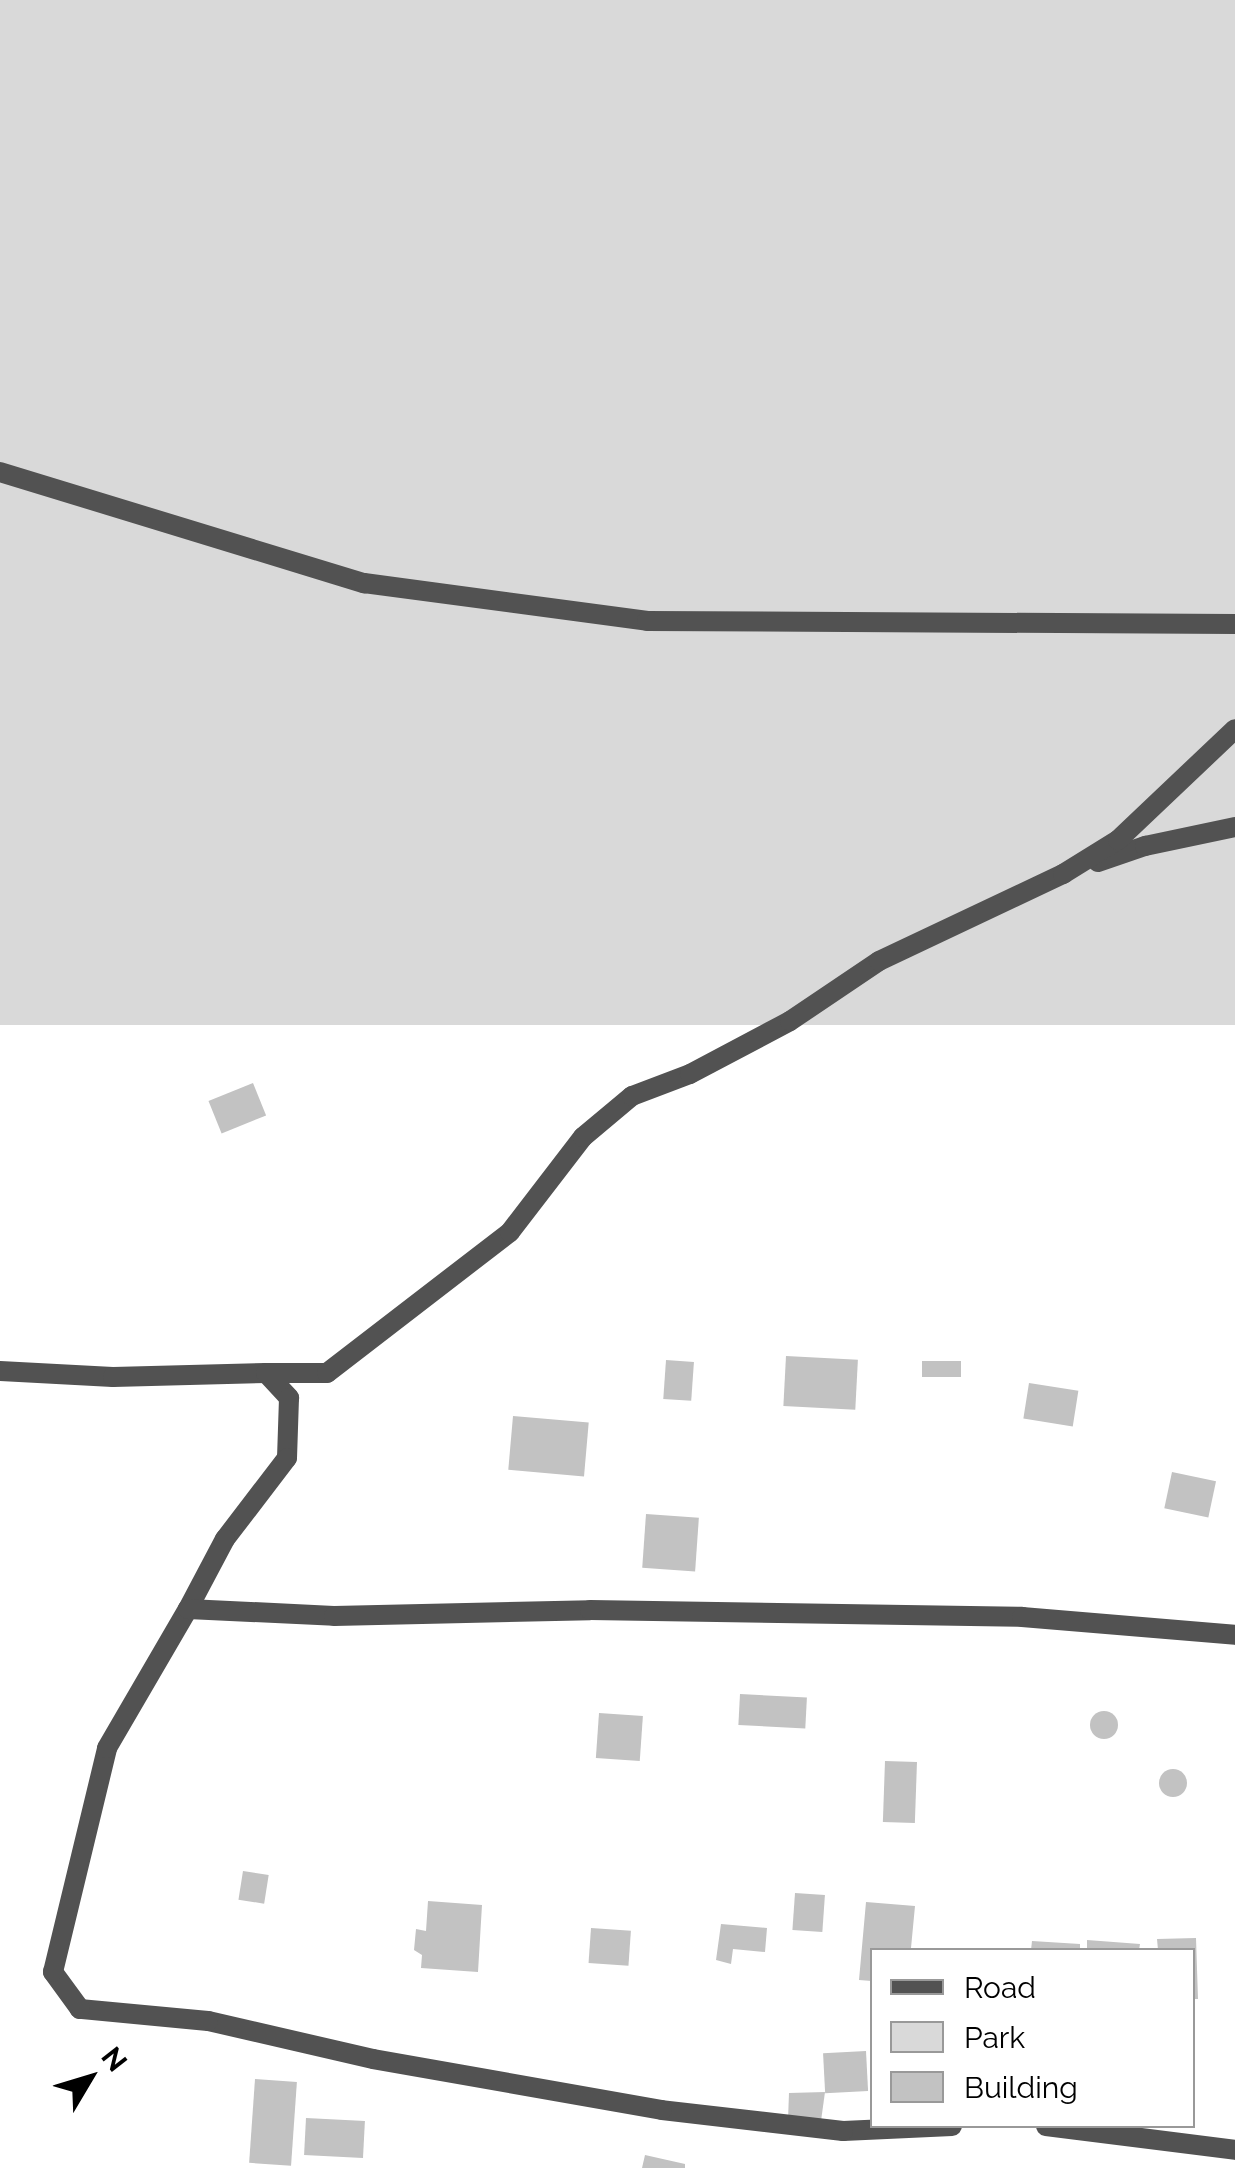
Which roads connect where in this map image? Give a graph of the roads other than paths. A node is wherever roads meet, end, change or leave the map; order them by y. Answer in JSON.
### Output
{"nodes":[{"id":1,"x":0,"y":472,"type":"edge"},
{"id":2,"x":1235,"y":624,"type":"edge"},
{"id":3,"x":1235,"y":729,"type":"edge"},
{"id":4,"x":1235,"y":826,"type":"edge"},
{"id":5,"x":1063,"y":874,"type":"junction"},
{"id":6,"x":0,"y":1372,"type":"edge"},
{"id":7,"x":266,"y":1373,"type":"junction"},
{"id":8,"x":188,"y":1609,"type":"junction"},
{"id":9,"x":1235,"y":1636,"type":"edge"},
{"id":10,"x":908,"y":2128,"type":"edge"},
{"id":11,"x":1062,"y":2128,"type":"edge"},
{"id":12,"x":1235,"y":2150,"type":"edge"}],
"edges":[{"from":1,"to":2,"type":"street"},
{"from":3,"to":5,"type":"street"},
{"from":4,"to":5,"type":"street"},
{"from":5,"to":7,"type":"street"},
{"from":6,"to":7,"type":"street"},
{"from":7,"to":8,"type":"street"},
{"from":8,"to":9,"type":"street"},
{"from":8,"to":10,"type":"street"},
{"from":11,"to":12,"type":"street"}]}
